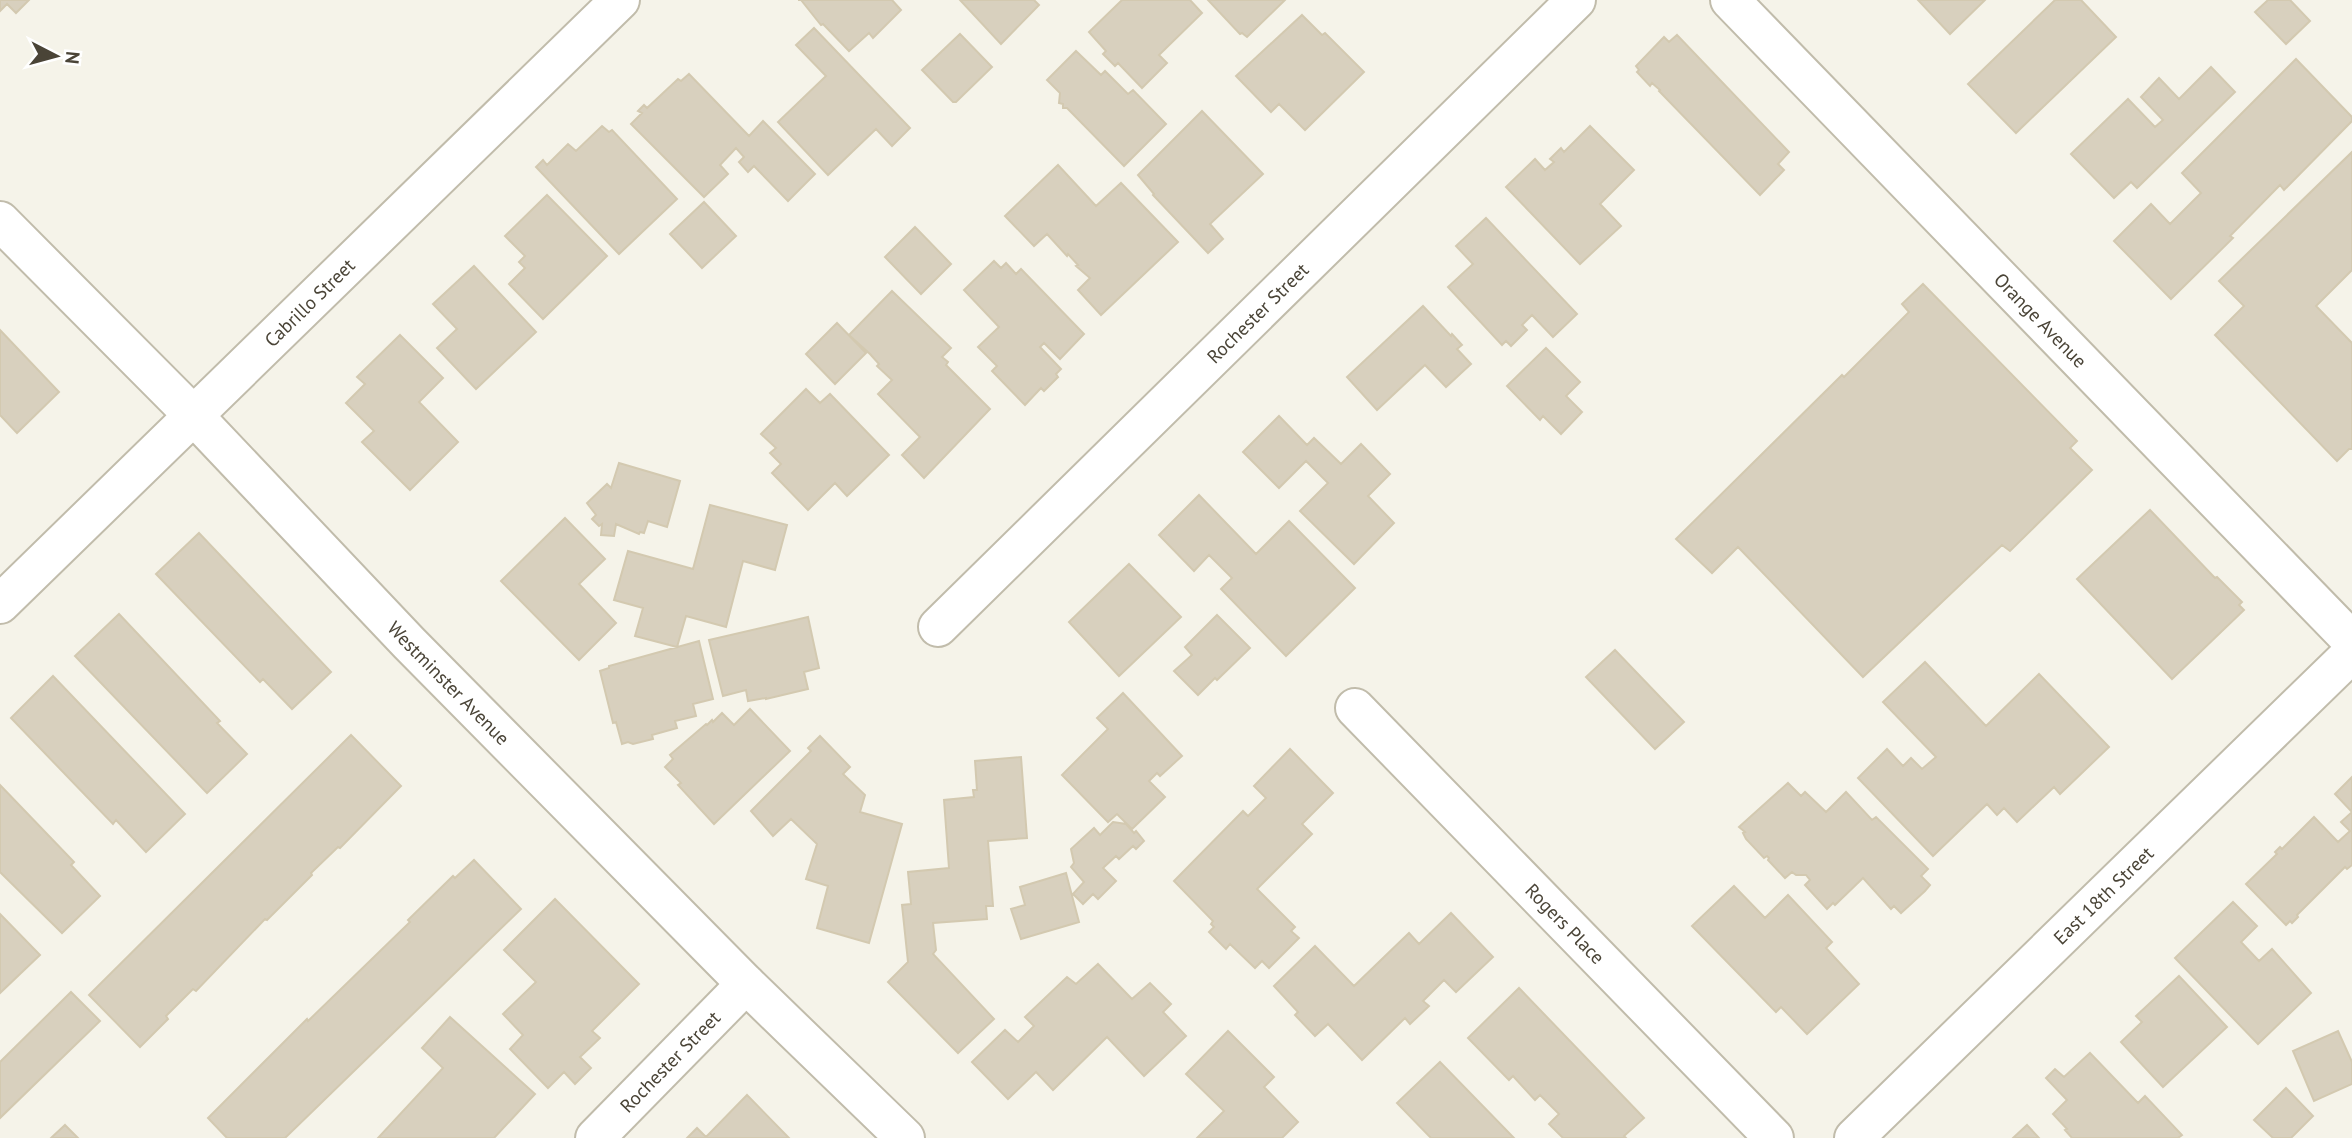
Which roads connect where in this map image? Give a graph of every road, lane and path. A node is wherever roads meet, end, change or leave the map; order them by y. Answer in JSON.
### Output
{"nodes":[{"id":1,"x":620,"y":0,"type":"edge"},
{"id":2,"x":1576,"y":0,"type":"edge"},
{"id":3,"x":1730,"y":0,"type":"edge"},
{"id":4,"x":0,"y":221,"type":"edge"},
{"id":5,"x":194,"y":416,"type":"junction"},
{"id":6,"x":0,"y":604,"type":"edge"},
{"id":7,"x":938,"y":627,"type":"dead end"},
{"id":8,"x":2352,"y":640,"type":"edge"},
{"id":9,"x":2352,"y":653,"type":"edge"},
{"id":10,"x":1355,"y":708,"type":"dead end"},
{"id":11,"x":746,"y":984,"type":"junction"},
{"id":12,"x":595,"y":1138,"type":"edge"},
{"id":13,"x":905,"y":1138,"type":"edge"},
{"id":14,"x":1774,"y":1138,"type":"edge"},
{"id":15,"x":1854,"y":1138,"type":"edge"}],
"edges":[{"from":1,"to":5,"type":"street","name":"Cabrillo Street"},
{"from":2,"to":7,"type":"street","name":"Rochester Street"},
{"from":3,"to":8,"type":"street","name":"Orange Avenue"},
{"from":4,"to":5,"type":"street","name":"Westminster Avenue"},
{"from":5,"to":6,"type":"street","name":"Cabrillo Street"},
{"from":5,"to":11,"type":"street","name":"Westminster Avenue"},
{"from":9,"to":15,"type":"street","name":"East 18th Street"},
{"from":10,"to":14,"type":"street","name":"Rogers Place"},
{"from":11,"to":12,"type":"street","name":"Rochester Street"},
{"from":11,"to":13,"type":"street","name":"Westminster Avenue"}]}
